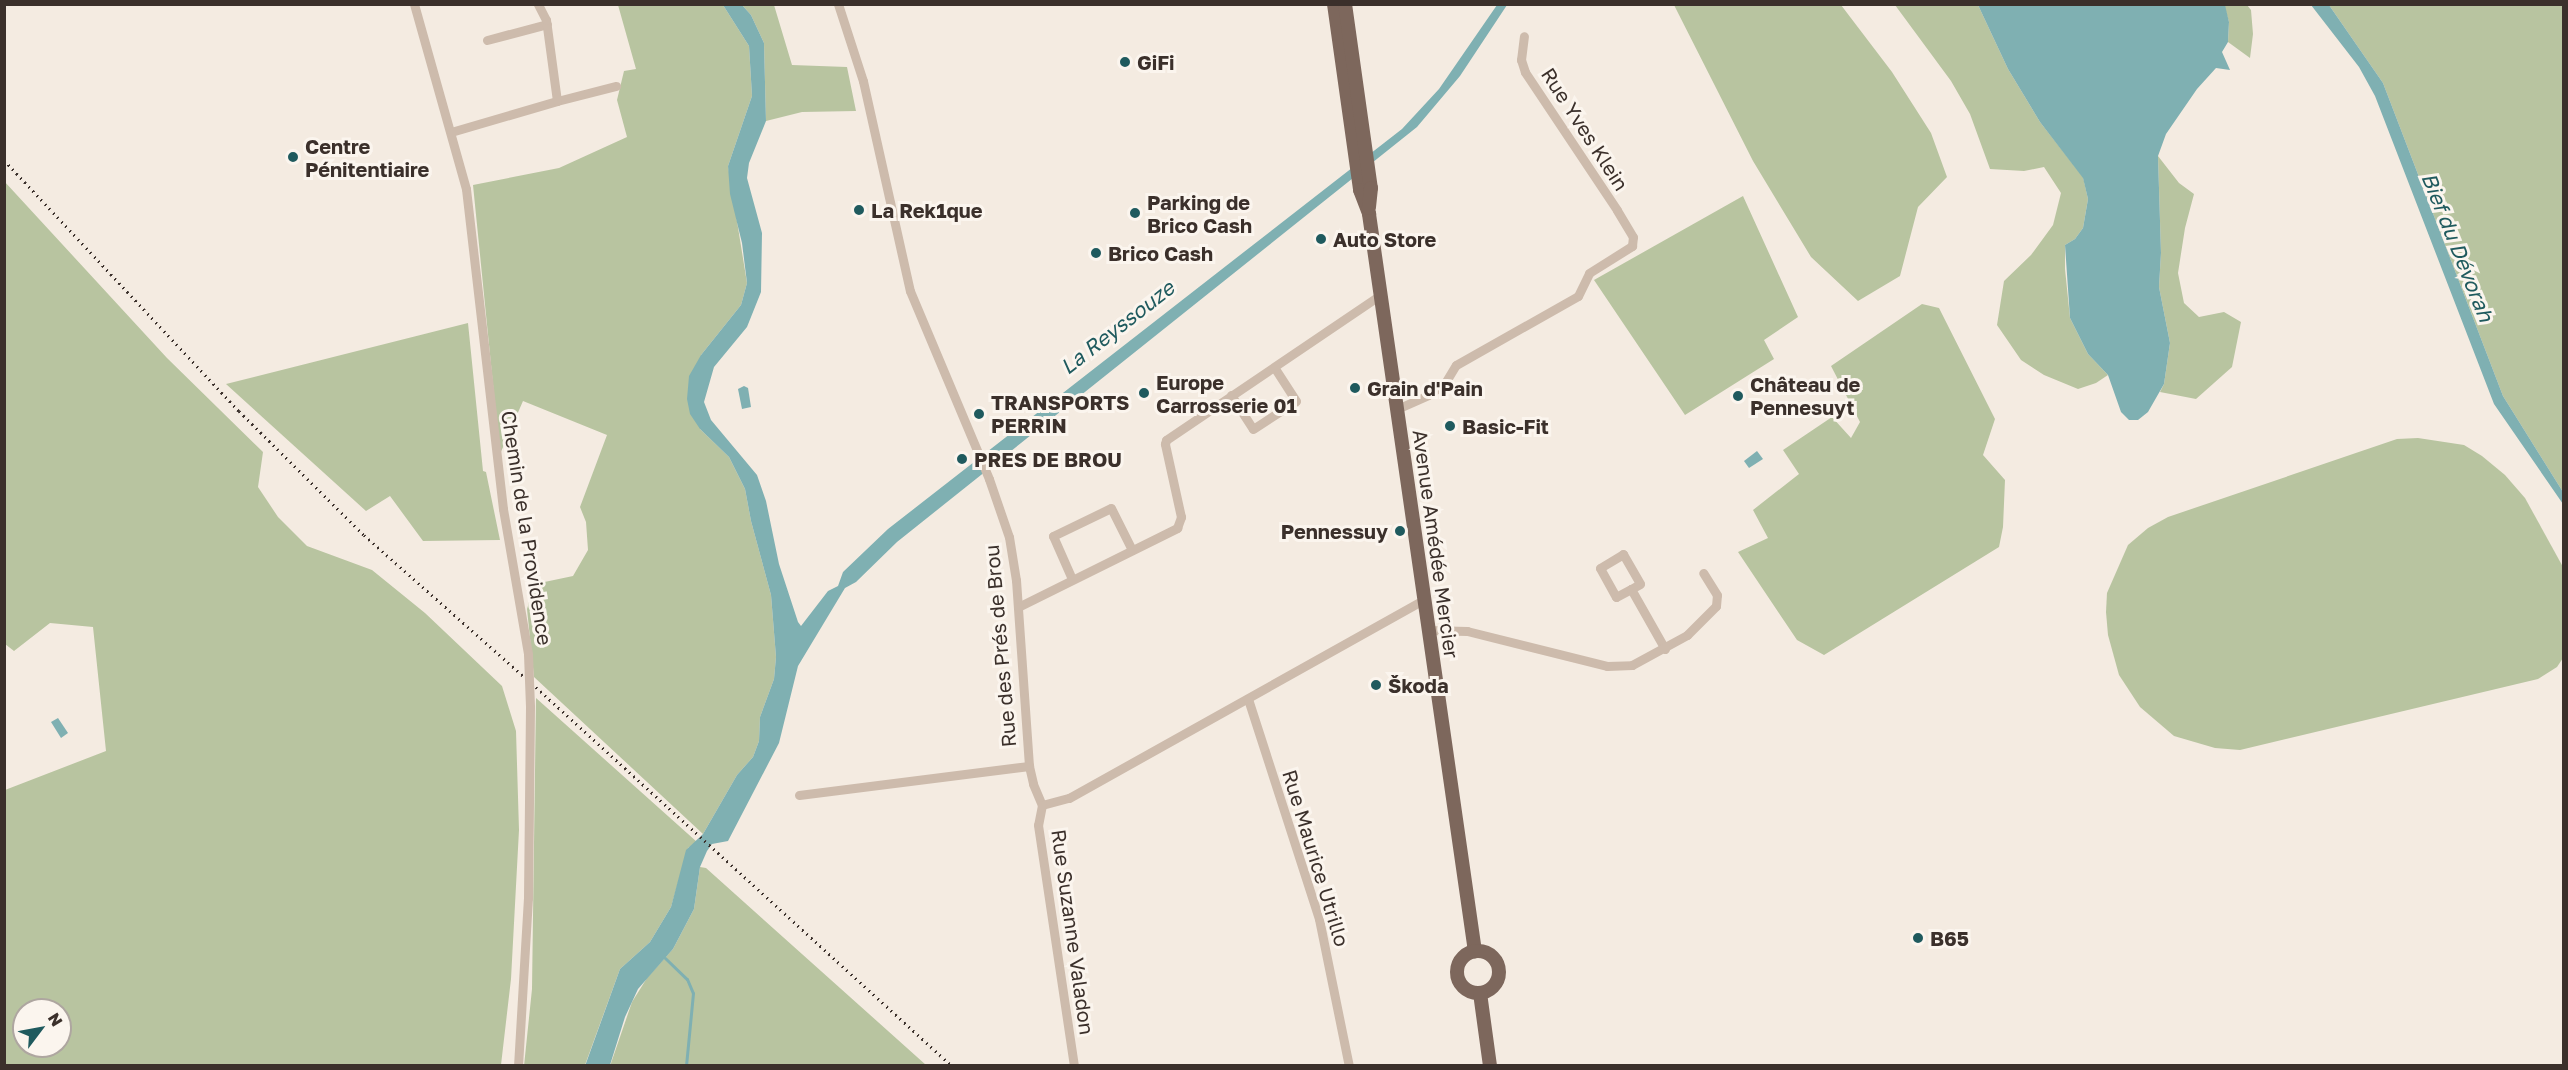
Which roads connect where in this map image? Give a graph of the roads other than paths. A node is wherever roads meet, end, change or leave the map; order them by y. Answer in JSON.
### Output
{"nodes":[{"id":1,"x":414,"y":4,"type":"edge"},
{"id":2,"x":538,"y":4,"type":"edge"},
{"id":3,"x":838,"y":4,"type":"edge"},
{"id":4,"x":1334,"y":4,"type":"edge"},
{"id":5,"x":1345,"y":4,"type":"edge"},
{"id":6,"x":547,"y":24,"type":"junction"},
{"id":7,"x":1524,"y":36,"type":"dead end"},
{"id":8,"x":487,"y":40,"type":"dead end"},
{"id":9,"x":616,"y":86,"type":"dead end"},
{"id":10,"x":556,"y":101,"type":"junction"},
{"id":11,"x":451,"y":132,"type":"junction"},
{"id":12,"x":1360,"y":153,"type":"junction"},
{"id":13,"x":1369,"y":214,"type":"junction"},
{"id":14,"x":1380,"y":295,"type":"junction"},
{"id":15,"x":1274,"y":367,"type":"junction"},
{"id":16,"x":1231,"y":395,"type":"junction"},
{"id":17,"x":1397,"y":409,"type":"junction"},
{"id":18,"x":1132,"y":550,"type":"junction"},
{"id":19,"x":1703,"y":573,"type":"dead end"},
{"id":20,"x":1072,"y":579,"type":"junction"},
{"id":21,"x":1631,"y":589,"type":"junction"},
{"id":22,"x":1423,"y":600,"type":"junction"},
{"id":23,"x":1018,"y":607,"type":"junction"},
{"id":24,"x":1427,"y":630,"type":"junction"},
{"id":25,"x":1665,"y":649,"type":"junction"},
{"id":26,"x":1248,"y":699,"type":"junction"},
{"id":27,"x":1029,"y":766,"type":"junction"},
{"id":28,"x":799,"y":795,"type":"dead end"},
{"id":29,"x":1042,"y":805,"type":"junction"},
{"id":30,"x":1474,"y":951,"type":"junction"},
{"id":31,"x":1480,"y":993,"type":"junction"},
{"id":32,"x":518,"y":1065,"type":"edge"},
{"id":33,"x":1074,"y":1065,"type":"edge"},
{"id":34,"x":1349,"y":1065,"type":"edge"},
{"id":35,"x":1490,"y":1065,"type":"edge"}],
"edges":[{"from":1,"to":11,"type":"street","name":"Chemin de la Providence"},
{"from":2,"to":6,"type":"street"},
{"from":3,"to":23,"type":"street","name":"Rue des Prés de Brou"},
{"from":4,"to":12,"type":"main road","name":"Avenue Amédée Mercier"},
{"from":5,"to":12,"type":"main road","name":"Avenue Amédée Mercier"},
{"from":6,"to":8,"type":"street"},
{"from":6,"to":10,"type":"street"},
{"from":7,"to":17,"type":"street","name":"Rue Yves Klein"},
{"from":9,"to":10,"type":"street"},
{"from":10,"to":11,"type":"street"},
{"from":11,"to":32,"type":"street","name":"Chemin de la Providence","bridge":true},
{"from":12,"to":13,"type":"main road","name":"Avenue Amédée Mercier"},
{"from":12,"to":13,"type":"main road","name":"Avenue Amédée Mercier"},
{"from":13,"to":14,"type":"main road","name":"Avenue Amédée Mercier"},
{"from":14,"to":15,"type":"street"},
{"from":14,"to":17,"type":"main road","name":"Avenue Amédée Mercier"},
{"from":15,"to":16,"type":"street"},
{"from":15,"to":16,"type":"street"},
{"from":16,"to":18,"type":"street"},
{"from":17,"to":22,"type":"main road","name":"Avenue Amédée Mercier"},
{"from":18,"to":20,"type":"street"},
{"from":18,"to":20,"type":"street"},
{"from":19,"to":25,"type":"street"},
{"from":20,"to":23,"type":"street"},
{"from":21,"to":21,"type":"street"},
{"from":21,"to":25,"type":"street"},
{"from":22,"to":24,"type":"main road","name":"Avenue Amédée Mercier"},
{"from":22,"to":26,"type":"street"},
{"from":23,"to":27,"type":"street","name":"Rue des Prés de Brou"},
{"from":24,"to":25,"type":"street"},
{"from":24,"to":30,"type":"main road","name":"Avenue Amédée Mercier"},
{"from":26,"to":29,"type":"street"},
{"from":26,"to":34,"type":"street","name":"Rue Maurice Utrillo"},
{"from":27,"to":28,"type":"street"},
{"from":27,"to":29,"type":"street","name":"Rue des Prés de Brou"},
{"from":29,"to":33,"type":"street","name":"Rue Suzanne Valadon"},
{"from":30,"to":31,"type":"main road"},
{"from":30,"to":31,"type":"main road"},
{"from":31,"to":35,"type":"main road"}]}
